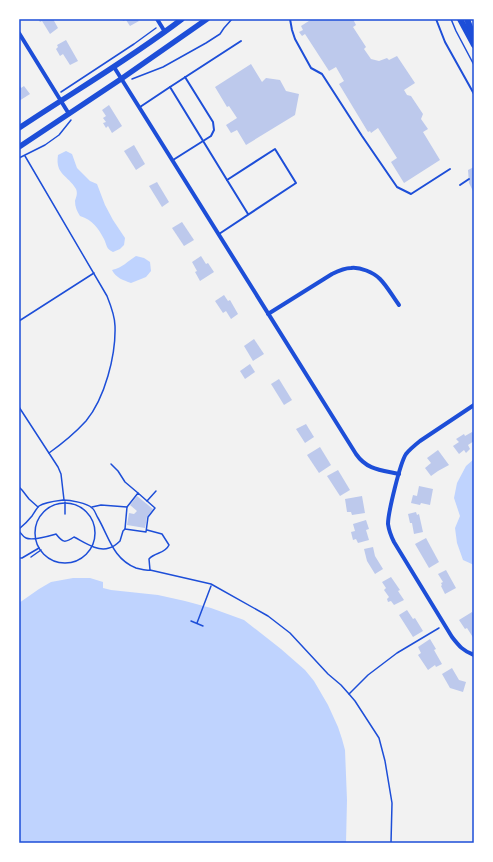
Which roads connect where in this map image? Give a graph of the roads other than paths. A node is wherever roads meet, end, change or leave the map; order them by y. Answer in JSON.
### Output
{"nodes":[{"id":1,"x":157,"y":19,"type":"edge"},
{"id":2,"x":182,"y":19,"type":"edge"},
{"id":3,"x":207,"y":19,"type":"edge"},
{"id":4,"x":290,"y":19,"type":"edge"},
{"id":5,"x":436,"y":19,"type":"edge"},
{"id":6,"x":460,"y":19,"type":"edge"},
{"id":7,"x":467,"y":19,"type":"edge"},
{"id":8,"x":165,"y":32,"type":"junction"},
{"id":9,"x":19,"y":33,"type":"edge"},
{"id":10,"x":474,"y":38,"type":"edge"},
{"id":11,"x":241,"y":41,"type":"dead end"},
{"id":12,"x":474,"y":45,"type":"edge"},
{"id":13,"x":114,"y":67,"type":"junction"},
{"id":14,"x":186,"y":77,"type":"junction"},
{"id":15,"x":121,"y":79,"type":"junction"},
{"id":16,"x":170,"y":87,"type":"junction"},
{"id":17,"x":474,"y":94,"type":"edge"},
{"id":18,"x":61,"y":101,"type":"junction"},
{"id":19,"x":140,"y":107,"type":"junction"},
{"id":20,"x":69,"y":114,"type":"junction"},
{"id":21,"x":19,"y":128,"type":"edge"},
{"id":22,"x":203,"y":141,"type":"junction"},
{"id":23,"x":19,"y":147,"type":"edge"},
{"id":24,"x":173,"y":160,"type":"junction"},
{"id":25,"x":450,"y":169,"type":"dead end"},
{"id":26,"x":468,"y":179,"type":"dead end"},
{"id":27,"x":227,"y":180,"type":"junction"},
{"id":28,"x":460,"y":185,"type":"dead end"},
{"id":29,"x":248,"y":214,"type":"junction"},
{"id":30,"x":219,"y":234,"type":"junction"},
{"id":31,"x":399,"y":305,"type":"dead end"},
{"id":32,"x":268,"y":314,"type":"junction"},
{"id":33,"x":474,"y":404,"type":"edge"},
{"id":34,"x":399,"y":474,"type":"junction"},
{"id":35,"x":474,"y":655,"type":"edge"}],
"edges":[{"from":1,"to":8,"type":"street"},
{"from":2,"to":8,"type":"main road"},
{"from":3,"to":15,"type":"main road"},
{"from":4,"to":25,"type":"lane"},
{"from":5,"to":17,"type":"lane"},
{"from":6,"to":12,"type":"main road"},
{"from":7,"to":10,"type":"main road"},
{"from":8,"to":13,"type":"main road"},
{"from":9,"to":18,"type":"street"},
{"from":11,"to":14,"type":"lane"},
{"from":13,"to":15,"type":"street"},
{"from":13,"to":18,"type":"main road"},
{"from":14,"to":16,"type":"lane"},
{"from":14,"to":22,"type":"lane"},
{"from":15,"to":19,"type":"street"},
{"from":15,"to":20,"type":"main road"},
{"from":16,"to":19,"type":"lane"},
{"from":16,"to":22,"type":"lane"},
{"from":18,"to":20,"type":"street"},
{"from":18,"to":21,"type":"main road"},
{"from":19,"to":24,"type":"street"},
{"from":20,"to":23,"type":"main road"},
{"from":22,"to":24,"type":"lane"},
{"from":22,"to":27,"type":"lane"},
{"from":24,"to":30,"type":"street"},
{"from":26,"to":28,"type":"lane"},
{"from":27,"to":29,"type":"lane"},
{"from":27,"to":29,"type":"lane"},
{"from":29,"to":30,"type":"lane"},
{"from":30,"to":32,"type":"street"},
{"from":31,"to":32,"type":"street"},
{"from":32,"to":34,"type":"street"},
{"from":33,"to":34,"type":"street"},
{"from":34,"to":35,"type":"street"}]}
